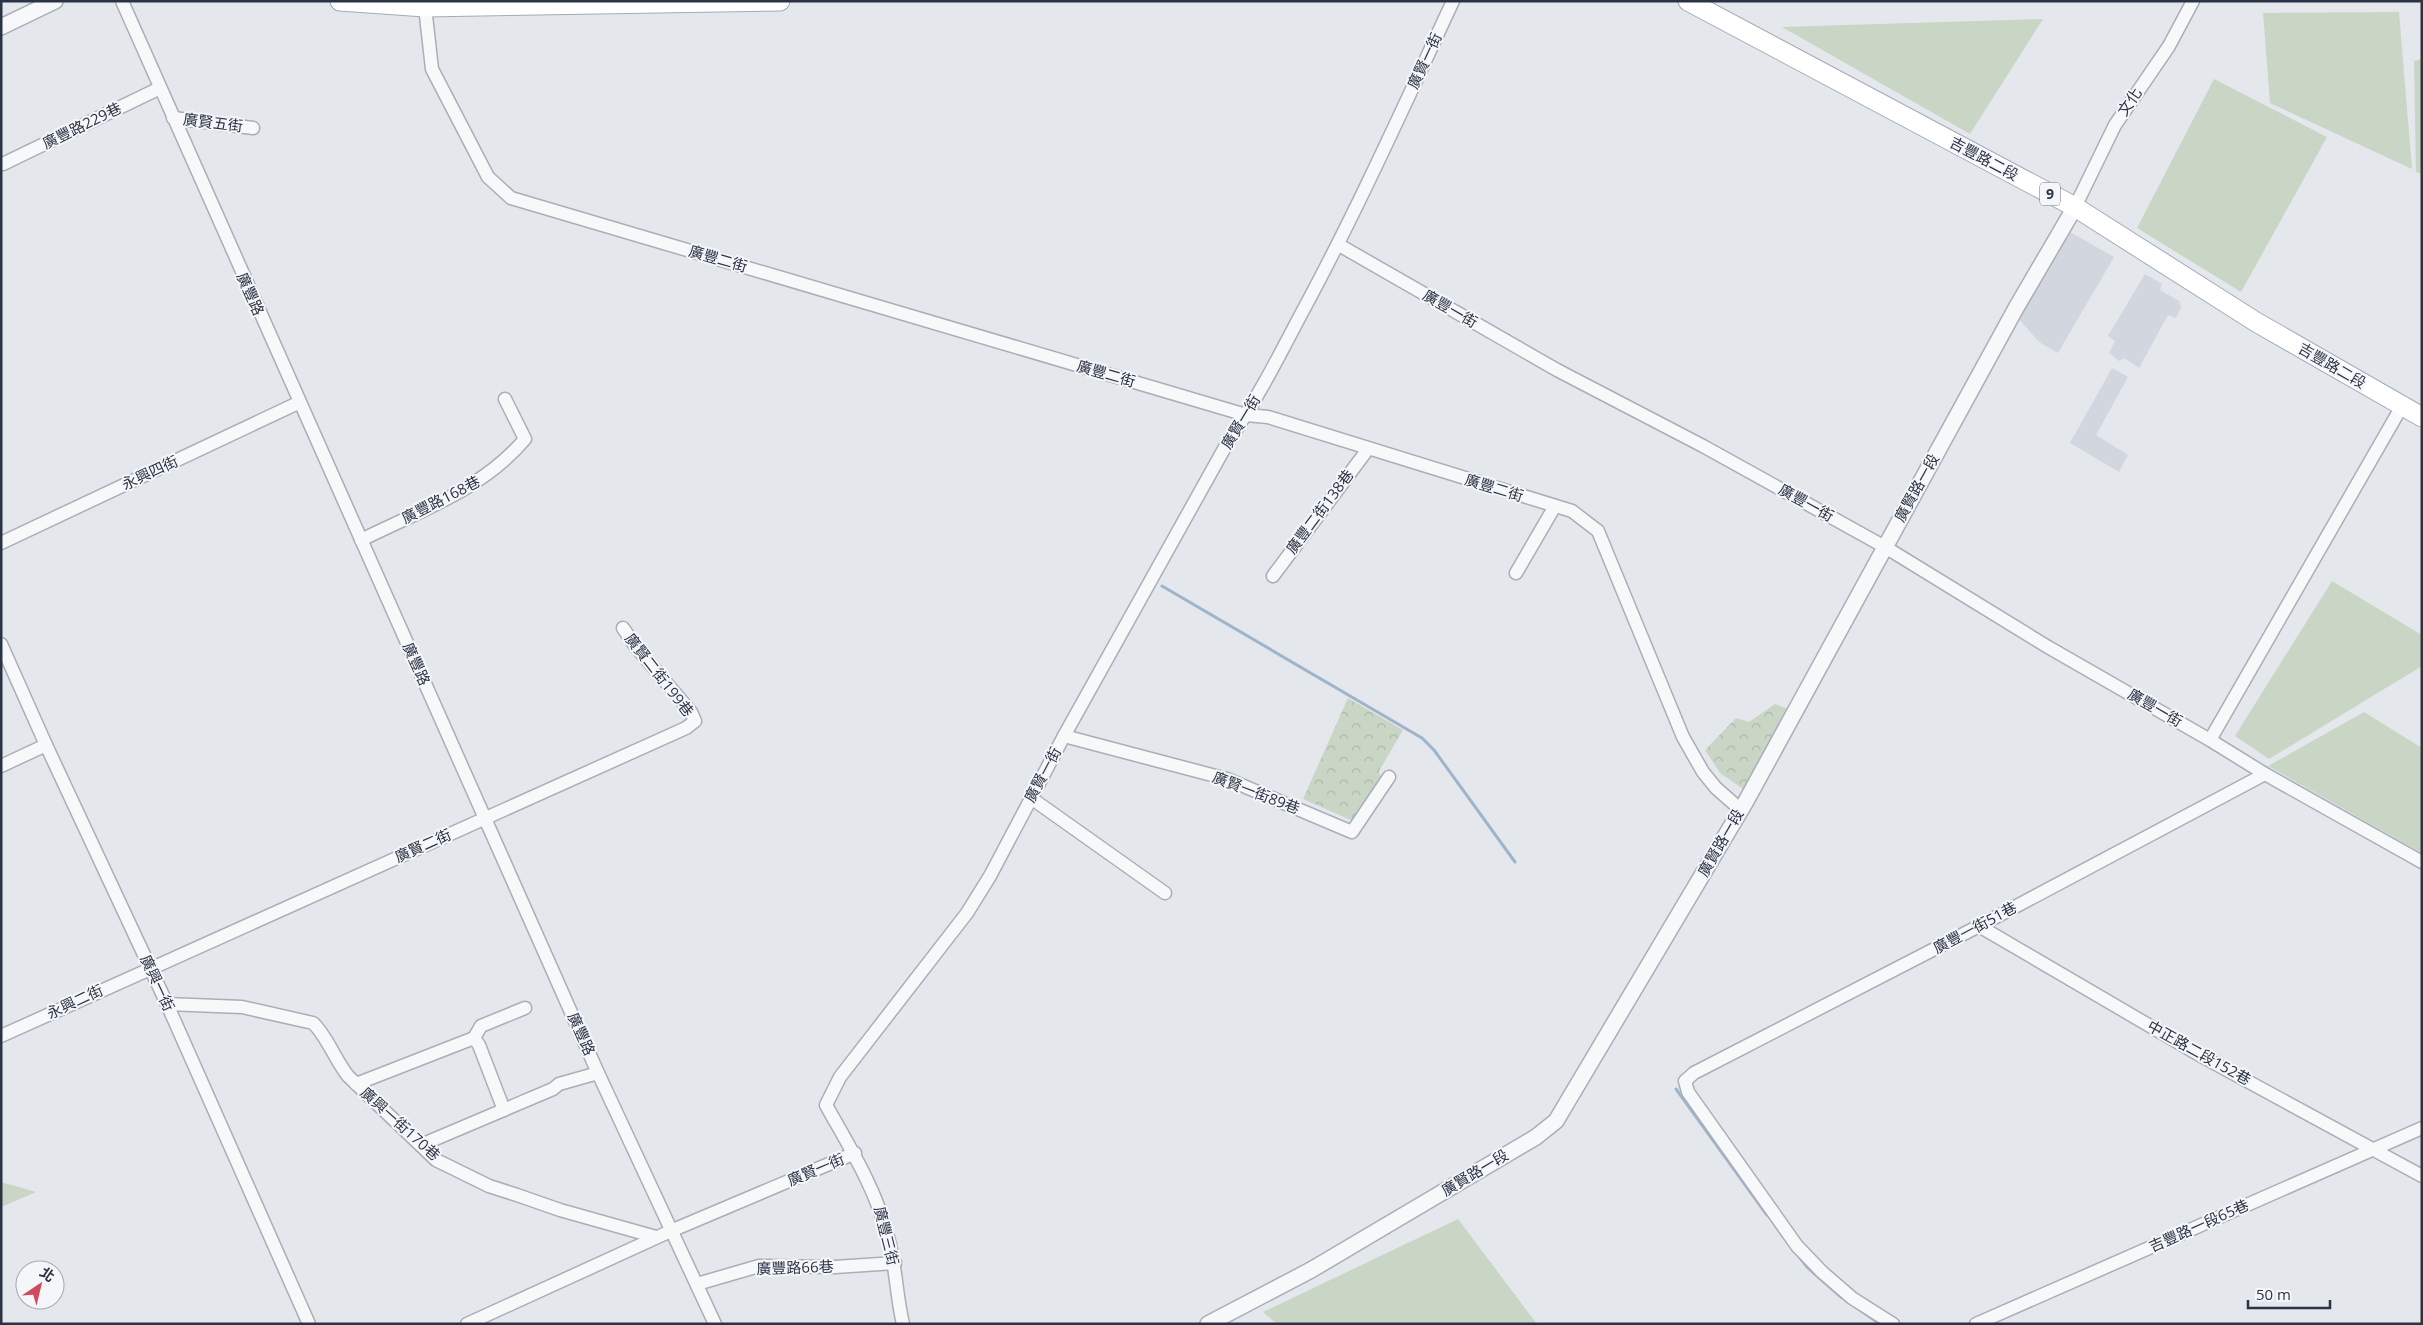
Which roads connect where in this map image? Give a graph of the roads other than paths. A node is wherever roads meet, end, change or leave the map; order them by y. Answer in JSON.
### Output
{"nodes":[{"id":1,"x":55,"y":1,"type":"edge"},
{"id":2,"x":122,"y":1,"type":"edge"},
{"id":3,"x":340,"y":1,"type":"edge"},
{"id":4,"x":780,"y":1,"type":"edge"},
{"id":5,"x":1452,"y":1,"type":"edge"},
{"id":6,"x":1688,"y":1,"type":"edge"},
{"id":7,"x":2193,"y":1,"type":"edge"},
{"id":8,"x":425,"y":7,"type":"junction"},
{"id":9,"x":1,"y":27,"type":"edge"},
{"id":10,"x":160,"y":88,"type":"junction"},
{"id":11,"x":173,"y":118,"type":"junction"},
{"id":12,"x":253,"y":128,"type":"dead end"},
{"id":13,"x":4,"y":164,"type":"dead end"},
{"id":14,"x":2075,"y":208,"type":"junction"},
{"id":15,"x":1339,"y":245,"type":"junction"},
{"id":16,"x":505,"y":399,"type":"dead end"},
{"id":17,"x":298,"y":403,"type":"junction"},
{"id":18,"x":2402,"y":406,"type":"junction"},
{"id":19,"x":1246,"y":415,"type":"junction"},
{"id":20,"x":2422,"y":416,"type":"edge"},
{"id":21,"x":1368,"y":449,"type":"junction"},
{"id":22,"x":1556,"y":506,"type":"junction"},
{"id":23,"x":361,"y":540,"type":"junction"},
{"id":24,"x":1,"y":542,"type":"edge"},
{"id":25,"x":1885,"y":547,"type":"junction"},
{"id":26,"x":1516,"y":573,"type":"dead end"},
{"id":27,"x":1272,"y":576,"type":"dead end"},
{"id":28,"x":623,"y":628,"type":"dead end"},
{"id":29,"x":2,"y":647,"type":"edge"},
{"id":30,"x":695,"y":721,"type":"joint"},
{"id":31,"x":1064,"y":736,"type":"junction"},
{"id":32,"x":2210,"y":740,"type":"junction"},
{"id":33,"x":46,"y":745,"type":"junction"},
{"id":34,"x":1,"y":766,"type":"edge"},
{"id":35,"x":2265,"y":774,"type":"junction"},
{"id":36,"x":1389,"y":776,"type":"dead end"},
{"id":37,"x":1031,"y":798,"type":"junction"},
{"id":38,"x":1741,"y":810,"type":"junction"},
{"id":39,"x":485,"y":818,"type":"junction"},
{"id":40,"x":2422,"y":862,"type":"edge"},
{"id":41,"x":1165,"y":893,"type":"dead end"},
{"id":42,"x":1979,"y":926,"type":"junction"},
{"id":43,"x":150,"y":968,"type":"junction"},
{"id":44,"x":167,"y":1004,"type":"junction"},
{"id":45,"x":525,"y":1008,"type":"dead end"},
{"id":46,"x":1,"y":1036,"type":"edge"},
{"id":47,"x":474,"y":1038,"type":"junction"},
{"id":48,"x":598,"y":1073,"type":"junction"},
{"id":49,"x":356,"y":1084,"type":"junction"},
{"id":50,"x":504,"y":1110,"type":"junction"},
{"id":51,"x":2422,"y":1128,"type":"edge"},
{"id":52,"x":420,"y":1145,"type":"junction"},
{"id":53,"x":2374,"y":1150,"type":"junction"},
{"id":54,"x":855,"y":1153,"type":"junction"},
{"id":55,"x":2422,"y":1176,"type":"edge"},
{"id":56,"x":673,"y":1230,"type":"junction"},
{"id":57,"x":656,"y":1237,"type":"junction"},
{"id":58,"x":895,"y":1263,"type":"junction"},
{"id":59,"x":697,"y":1284,"type":"junction"},
{"id":60,"x":309,"y":1324,"type":"edge"},
{"id":61,"x":467,"y":1324,"type":"edge"},
{"id":62,"x":715,"y":1324,"type":"edge"},
{"id":63,"x":903,"y":1324,"type":"edge"},
{"id":64,"x":1208,"y":1324,"type":"edge"},
{"id":65,"x":1893,"y":1324,"type":"edge"},
{"id":66,"x":1976,"y":1324,"type":"edge"}],
"edges":[{"from":1,"to":9,"type":"street"},
{"from":2,"to":10,"type":"street","name":"廣豐路"},
{"from":3,"to":8,"type":"main road"},
{"from":4,"to":8,"type":"main road"},
{"from":5,"to":15,"type":"street","name":"廣賢一街"},
{"from":6,"to":14,"type":"main road","name":"吉豐路二段","number":"9"},
{"from":7,"to":14,"type":"street","name":"文化"},
{"from":8,"to":19,"type":"street","name":"廣豐二街"},
{"from":10,"to":11,"type":"street","name":"廣豐路"},
{"from":10,"to":13,"type":"street","name":"廣豐路229巷"},
{"from":11,"to":12,"type":"street","name":"廣賢五街"},
{"from":11,"to":17,"type":"street","name":"廣豐路"},
{"from":14,"to":18,"type":"main road","name":"吉豐路二段","number":"9"},
{"from":14,"to":25,"type":"street","name":"廣賢路一段"},
{"from":15,"to":19,"type":"street","name":"廣賢一街"},
{"from":15,"to":25,"type":"street","name":"廣豐一街"},
{"from":16,"to":23,"type":"street","name":"廣豐路168巷"},
{"from":17,"to":23,"type":"street","name":"廣豐路"},
{"from":17,"to":24,"type":"street","name":"永興四街"},
{"from":18,"to":20,"type":"main road","number":"9"},
{"from":18,"to":32,"type":"street"},
{"from":19,"to":21,"type":"street","name":"廣豐二街"},
{"from":19,"to":31,"type":"street","name":"廣賢一街"},
{"from":21,"to":22,"type":"street","name":"廣豐二街"},
{"from":21,"to":27,"type":"street","name":"廣豐二街138巷"},
{"from":22,"to":26,"type":"street"},
{"from":22,"to":38,"type":"street","name":"廣豐二街"},
{"from":23,"to":39,"type":"street","name":"廣豐路"},
{"from":25,"to":32,"type":"street","name":"廣豐一街"},
{"from":25,"to":38,"type":"street","name":"廣賢路一段"},
{"from":28,"to":30,"type":"street","name":"廣賢二街199巷"},
{"from":29,"to":33,"type":"street","name":"廣興一街"},
{"from":30,"to":39,"type":"street","name":"廣賢二街"},
{"from":31,"to":36,"type":"street","name":"廣賢一街89巷"},
{"from":31,"to":37,"type":"street","name":"廣賢一街"},
{"from":32,"to":35,"type":"street","name":"廣豐一街"},
{"from":33,"to":34,"type":"street"},
{"from":33,"to":43,"type":"street","name":"廣興一街"},
{"from":35,"to":40,"type":"street","name":"廣豐一街"},
{"from":35,"to":42,"type":"street","name":"廣豐一街51巷"},
{"from":37,"to":41,"type":"street"},
{"from":37,"to":54,"type":"street","name":"廣賢一街"},
{"from":38,"to":64,"type":"street","name":"廣賢路一段"},
{"from":39,"to":43,"type":"street","name":"廣賢二街"},
{"from":39,"to":48,"type":"street","name":"廣豐路"},
{"from":42,"to":53,"type":"street","name":"中正路二段152巷"},
{"from":42,"to":65,"type":"street","name":"廣豐一街51巷"},
{"from":43,"to":44,"type":"street","name":"廣興一街"},
{"from":43,"to":46,"type":"street","name":"永興二街"},
{"from":44,"to":49,"type":"street","name":"廣興一街170巷"},
{"from":44,"to":60,"type":"street","name":"廣興一街"},
{"from":45,"to":47,"type":"street"},
{"from":47,"to":49,"type":"street"},
{"from":47,"to":50,"type":"street"},
{"from":48,"to":50,"type":"street"},
{"from":48,"to":56,"type":"street","name":"廣豐路"},
{"from":49,"to":52,"type":"street","name":"廣興一街170巷"},
{"from":50,"to":52,"type":"street"},
{"from":51,"to":53,"type":"street","name":"吉豐路一段65巷"},
{"from":52,"to":57,"type":"street","name":"廣興一街170巷"},
{"from":53,"to":55,"type":"street","name":"中正路二段152巷"},
{"from":53,"to":66,"type":"street","name":"吉豐路一段65巷"},
{"from":54,"to":56,"type":"street","name":"廣賢一街"},
{"from":54,"to":58,"type":"street","name":"廣豐三街"},
{"from":56,"to":57,"type":"street","name":"廣賢一街"},
{"from":56,"to":59,"type":"street","name":"廣豐路"},
{"from":57,"to":61,"type":"street","name":"廣賢一街"},
{"from":58,"to":59,"type":"street","name":"廣豐路66巷"},
{"from":58,"to":63,"type":"street","name":"廣豐三街"},
{"from":59,"to":62,"type":"street","name":"廣豐路"}]}
